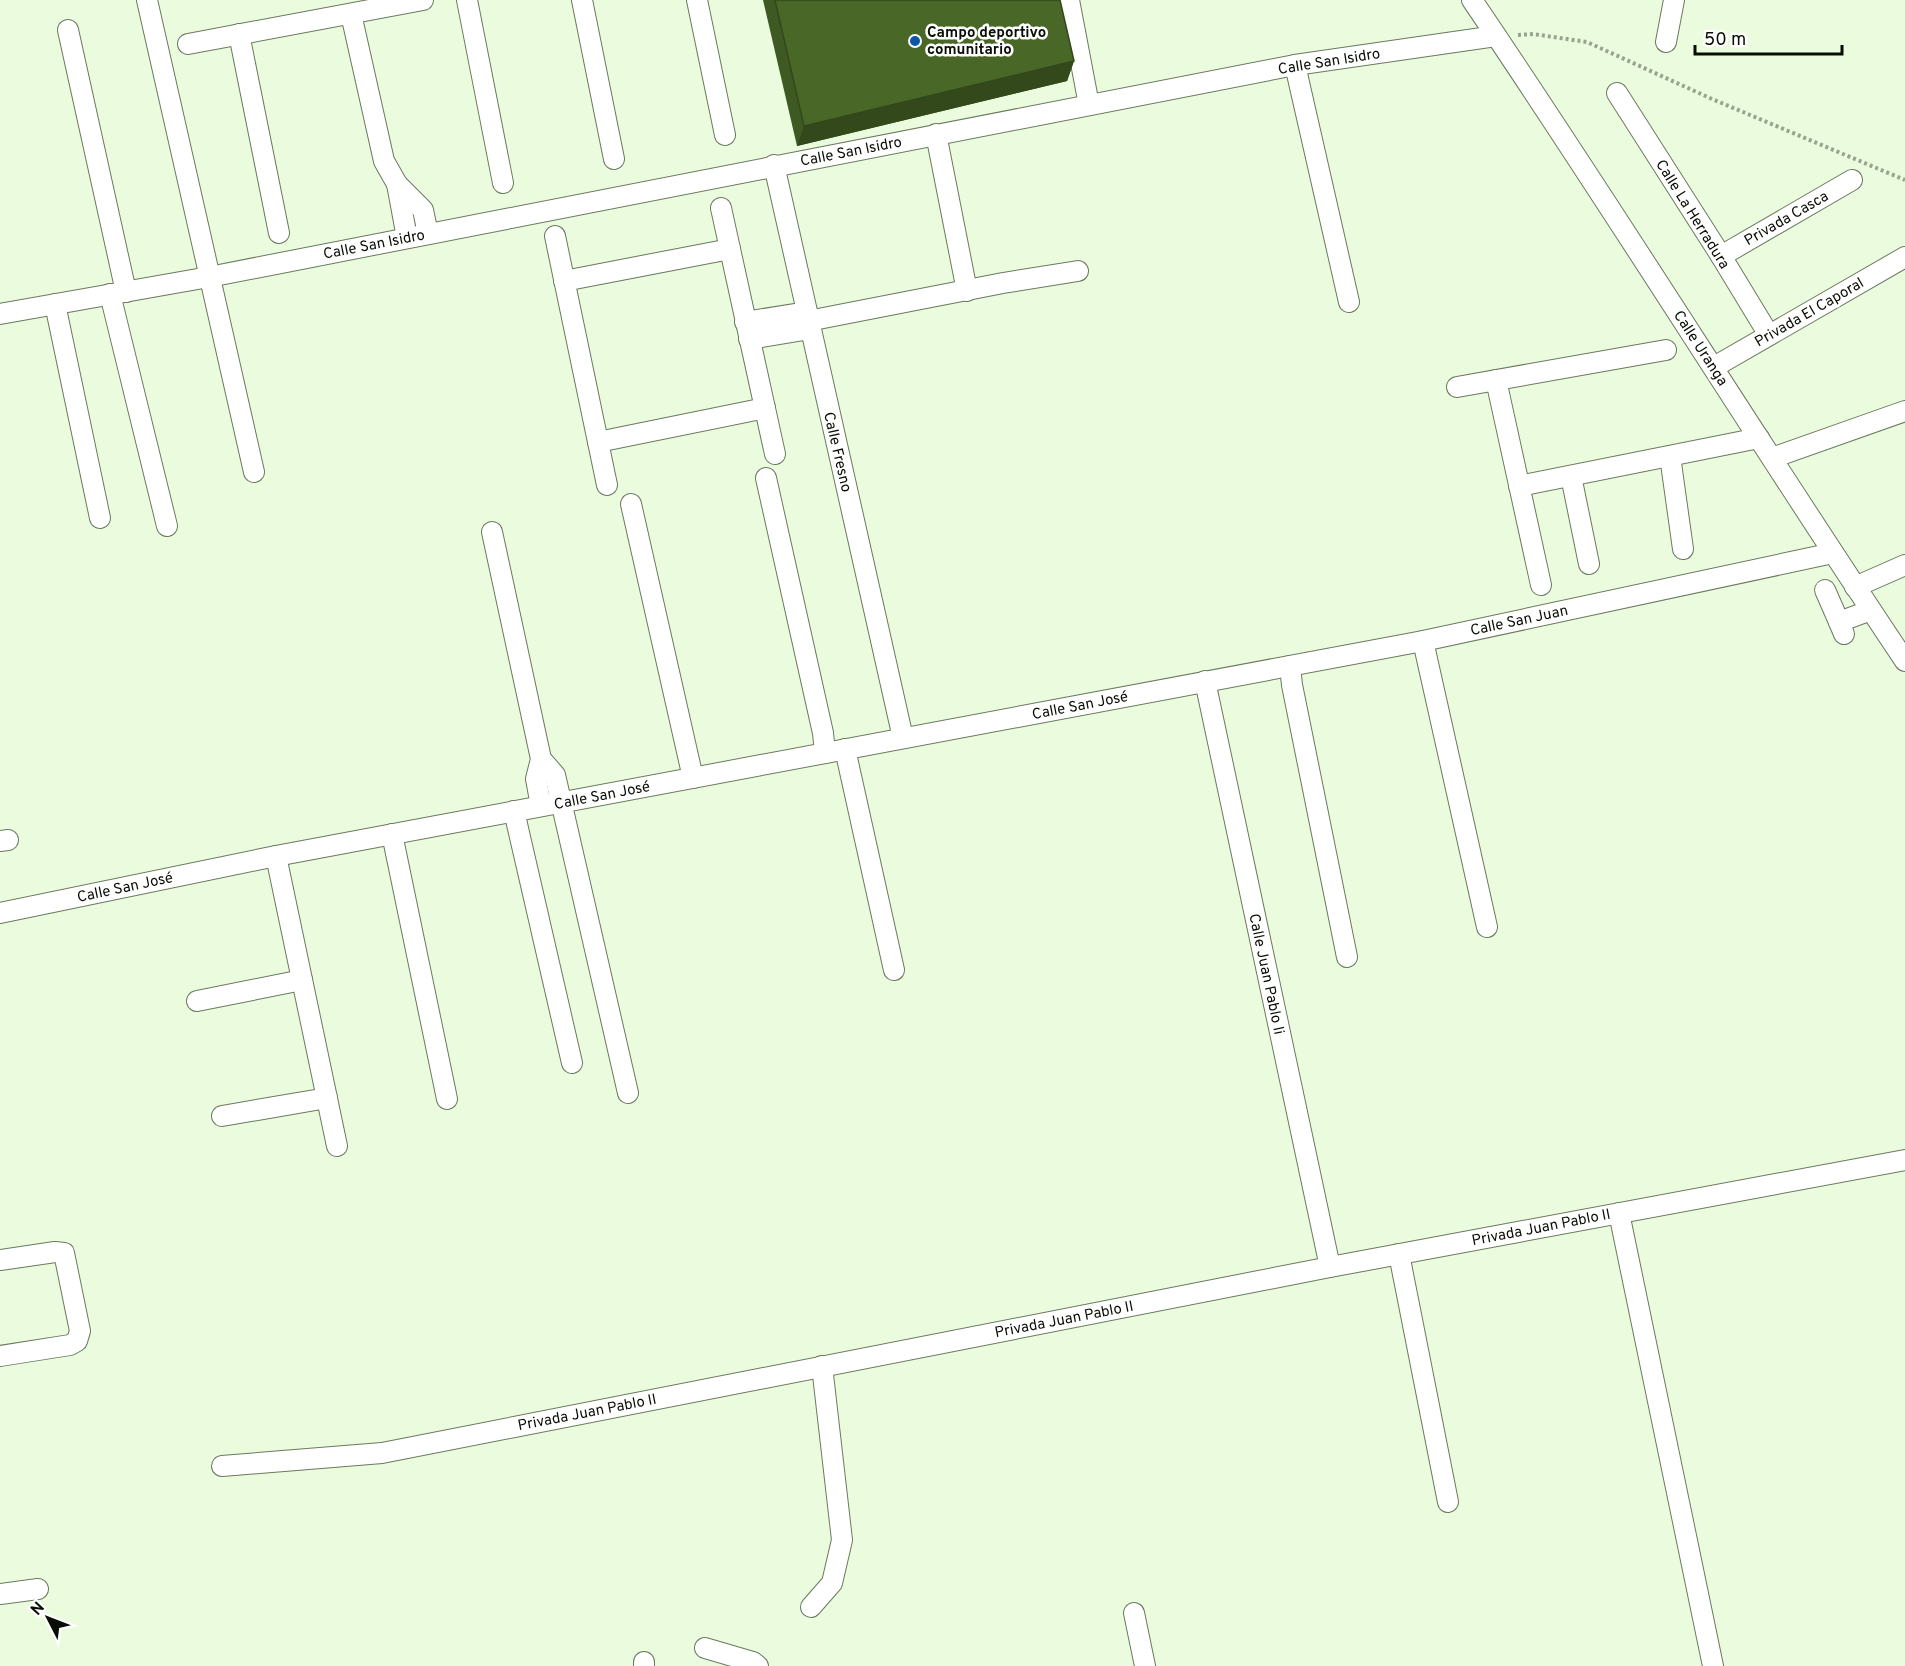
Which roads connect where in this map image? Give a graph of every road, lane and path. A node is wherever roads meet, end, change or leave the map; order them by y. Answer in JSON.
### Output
{"nodes":[{"id":1,"x":147,"y":0,"type":"edge"},
{"id":2,"x":423,"y":0,"type":"edge"},
{"id":3,"x":467,"y":0,"type":"edge"},
{"id":4,"x":582,"y":0,"type":"edge"},
{"id":5,"x":697,"y":0,"type":"edge"},
{"id":6,"x":1069,"y":0,"type":"edge"},
{"id":7,"x":1474,"y":0,"type":"edge"},
{"id":8,"x":1674,"y":0,"type":"edge"},
{"id":9,"x":351,"y":14,"type":"junction"},
{"id":10,"x":68,"y":30,"type":"dead end"},
{"id":11,"x":239,"y":34,"type":"junction"},
{"id":12,"x":1496,"y":36,"type":"junction"},
{"id":13,"x":1666,"y":42,"type":"dead end"},
{"id":14,"x":188,"y":44,"type":"dead end"},
{"id":15,"x":1295,"y":65,"type":"junction"},
{"id":16,"x":1617,"y":93,"type":"dead end"},
{"id":17,"x":1089,"y":105,"type":"junction"},
{"id":18,"x":936,"y":134,"type":"junction"},
{"id":19,"x":725,"y":135,"type":"dead end"},
{"id":20,"x":614,"y":159,"type":"dead end"},
{"id":21,"x":774,"y":165,"type":"junction"},
{"id":22,"x":1852,"y":180,"type":"dead end"},
{"id":23,"x":1905,"y":180,"type":"edge"},
{"id":24,"x":503,"y":183,"type":"dead end"},
{"id":25,"x":397,"y":184,"type":"junction"},
{"id":26,"x":721,"y":208,"type":"dead end"},
{"id":27,"x":279,"y":233,"type":"dead end"},
{"id":28,"x":428,"y":234,"type":"junction"},
{"id":29,"x":555,"y":236,"type":"dead end"},
{"id":30,"x":406,"y":238,"type":"junction"},
{"id":31,"x":730,"y":249,"type":"junction"},
{"id":32,"x":1721,"y":256,"type":"junction"},
{"id":33,"x":1905,"y":257,"type":"edge"},
{"id":34,"x":1078,"y":271,"type":"dead end"},
{"id":35,"x":209,"y":277,"type":"junction"},
{"id":36,"x":564,"y":281,"type":"junction"},
{"id":37,"x":967,"y":291,"type":"junction"},
{"id":38,"x":118,"y":293,"type":"junction"},
{"id":39,"x":1349,"y":302,"type":"dead end"},
{"id":40,"x":55,"y":304,"type":"junction"},
{"id":41,"x":0,"y":314,"type":"edge"},
{"id":42,"x":808,"y":321,"type":"junction"},
{"id":43,"x":747,"y":330,"type":"junction"},
{"id":44,"x":1769,"y":335,"type":"junction"},
{"id":45,"x":1666,"y":350,"type":"dead end"},
{"id":46,"x":1714,"y":367,"type":"junction"},
{"id":47,"x":1496,"y":380,"type":"junction"},
{"id":48,"x":1457,"y":387,"type":"dead end"},
{"id":49,"x":765,"y":408,"type":"junction"},
{"id":50,"x":1905,"y":411,"type":"edge"},
{"id":51,"x":1759,"y":438,"type":"junction"},
{"id":52,"x":598,"y":442,"type":"junction"},
{"id":53,"x":774,"y":454,"type":"dead end"},
{"id":54,"x":1670,"y":456,"type":"junction"},
{"id":55,"x":1772,"y":458,"type":"junction"},
{"id":56,"x":255,"y":472,"type":"dead end"},
{"id":57,"x":1571,"y":476,"type":"junction"},
{"id":58,"x":766,"y":478,"type":"dead end"},
{"id":59,"x":607,"y":485,"type":"dead end"},
{"id":60,"x":1519,"y":486,"type":"junction"},
{"id":61,"x":631,"y":504,"type":"dead end"},
{"id":62,"x":100,"y":518,"type":"dead end"},
{"id":63,"x":166,"y":526,"type":"dead end"},
{"id":64,"x":492,"y":532,"type":"dead end"},
{"id":65,"x":1683,"y":549,"type":"dead end"},
{"id":66,"x":1833,"y":553,"type":"junction"},
{"id":67,"x":1589,"y":564,"type":"dead end"},
{"id":68,"x":1905,"y":565,"type":"edge"},
{"id":69,"x":1541,"y":585,"type":"dead end"},
{"id":70,"x":1855,"y":587,"type":"junction"},
{"id":71,"x":1825,"y":590,"type":"dead end"},
{"id":72,"x":1871,"y":610,"type":"junction"},
{"id":73,"x":1423,"y":641,"type":"junction"},
{"id":74,"x":1905,"y":661,"type":"edge"},
{"id":75,"x":1290,"y":666,"type":"junction"},
{"id":76,"x":1205,"y":681,"type":"junction"},
{"id":77,"x":903,"y":738,"type":"junction"},
{"id":78,"x":845,"y":749,"type":"junction"},
{"id":79,"x":825,"y":753,"type":"junction"},
{"id":80,"x":541,"y":759,"type":"junction"},
{"id":81,"x":693,"y":778,"type":"junction"},
{"id":82,"x":561,"y":802,"type":"junction"},
{"id":83,"x":541,"y":806,"type":"junction"},
{"id":84,"x":514,"y":811,"type":"junction"},
{"id":85,"x":392,"y":834,"type":"junction"},
{"id":86,"x":276,"y":856,"type":"junction"},
{"id":87,"x":0,"y":913,"type":"edge"},
{"id":88,"x":1487,"y":927,"type":"dead end"},
{"id":89,"x":1347,"y":957,"type":"dead end"},
{"id":90,"x":894,"y":970,"type":"dead end"},
{"id":91,"x":302,"y":980,"type":"junction"},
{"id":92,"x":196,"y":1001,"type":"dead end"},
{"id":93,"x":572,"y":1063,"type":"dead end"},
{"id":94,"x":628,"y":1093,"type":"dead end"},
{"id":95,"x":327,"y":1098,"type":"junction"},
{"id":96,"x":447,"y":1100,"type":"dead end"},
{"id":97,"x":222,"y":1116,"type":"dead end"},
{"id":98,"x":337,"y":1146,"type":"dead end"},
{"id":99,"x":1905,"y":1160,"type":"edge"},
{"id":100,"x":1619,"y":1213,"type":"junction"},
{"id":101,"x":1399,"y":1254,"type":"junction"},
{"id":102,"x":0,"y":1260,"type":"edge"},
{"id":103,"x":1330,"y":1267,"type":"junction"},
{"id":104,"x":0,"y":1356,"type":"edge"},
{"id":105,"x":822,"y":1366,"type":"junction"},
{"id":106,"x":222,"y":1466,"type":"dead end"},
{"id":107,"x":1448,"y":1502,"type":"dead end"},
{"id":108,"x":38,"y":1589,"type":"dead end"},
{"id":109,"x":0,"y":1594,"type":"edge"},
{"id":110,"x":811,"y":1607,"type":"dead end"},
{"id":111,"x":1134,"y":1613,"type":"dead end"},
{"id":112,"x":705,"y":1648,"type":"dead end"},
{"id":113,"x":758,"y":1666,"type":"edge"},
{"id":114,"x":1145,"y":1666,"type":"edge"},
{"id":115,"x":1713,"y":1666,"type":"edge"}],
"edges":[{"from":1,"to":35,"type":"street"},
{"from":2,"to":9,"type":"street"},
{"from":3,"to":24,"type":"street"},
{"from":4,"to":20,"type":"street"},
{"from":5,"to":19,"type":"street"},
{"from":6,"to":17,"type":"street"},
{"from":7,"to":12,"type":"street","name":"Calle Uranga"},
{"from":8,"to":13,"type":"street"},
{"from":9,"to":11,"type":"street"},
{"from":9,"to":25,"type":"street"},
{"from":10,"to":38,"type":"street"},
{"from":11,"to":14,"type":"street"},
{"from":11,"to":27,"type":"street"},
{"from":12,"to":15,"type":"street","name":"Calle San Isidro"},
{"from":12,"to":23,"type":"path"},
{"from":12,"to":46,"type":"street","name":"Calle Uranga"},
{"from":15,"to":17,"type":"street","name":"Calle San Isidro"},
{"from":15,"to":39,"type":"street"},
{"from":16,"to":32,"type":"street","name":"Calle La Herradura"},
{"from":17,"to":18,"type":"street","name":"Calle San Isidro"},
{"from":18,"to":21,"type":"street","name":"Calle San Isidro"},
{"from":18,"to":37,"type":"street"},
{"from":21,"to":28,"type":"street","name":"Calle San Isidro"},
{"from":21,"to":42,"type":"street","name":"Calle Fresno"},
{"from":22,"to":32,"type":"street","name":"Privada Casca"},
{"from":25,"to":28,"type":"street"},
{"from":25,"to":30,"type":"street"},
{"from":26,"to":31,"type":"street"},
{"from":28,"to":30,"type":"street","name":"Calle San Isidro"},
{"from":29,"to":36,"type":"street"},
{"from":30,"to":35,"type":"street","name":"Calle San Isidro"},
{"from":31,"to":36,"type":"street"},
{"from":31,"to":43,"type":"street"},
{"from":32,"to":44,"type":"street","name":"Calle La Herradura"},
{"from":33,"to":44,"type":"street","name":"Privada El Caporal"},
{"from":34,"to":37,"type":"street"},
{"from":35,"to":38,"type":"street","name":"Calle San Isidro"},
{"from":35,"to":56,"type":"street"},
{"from":36,"to":52,"type":"street"},
{"from":37,"to":42,"type":"street"},
{"from":38,"to":40,"type":"street","name":"Calle San Isidro"},
{"from":38,"to":63,"type":"street"},
{"from":40,"to":41,"type":"street","name":"Calle San Isidro"},
{"from":40,"to":62,"type":"street"},
{"from":42,"to":43,"type":"street"},
{"from":42,"to":77,"type":"street","name":"Calle Fresno"},
{"from":43,"to":49,"type":"street"},
{"from":44,"to":46,"type":"street","name":"Privada El Caporal"},
{"from":45,"to":47,"type":"street"},
{"from":46,"to":51,"type":"street","name":"Calle Uranga"},
{"from":47,"to":48,"type":"street"},
{"from":47,"to":60,"type":"street"},
{"from":49,"to":52,"type":"street"},
{"from":49,"to":53,"type":"street"},
{"from":50,"to":55,"type":"street"},
{"from":51,"to":54,"type":"street"},
{"from":51,"to":55,"type":"street","name":"Calle Uranga"},
{"from":52,"to":59,"type":"street"},
{"from":54,"to":57,"type":"street"},
{"from":54,"to":65,"type":"street"},
{"from":55,"to":66,"type":"street","name":"Calle Uranga"},
{"from":57,"to":60,"type":"street"},
{"from":57,"to":67,"type":"street"},
{"from":58,"to":79,"type":"street"},
{"from":60,"to":69,"type":"street"},
{"from":61,"to":81,"type":"street"},
{"from":64,"to":80,"type":"street"},
{"from":66,"to":70,"type":"street","name":"Calle Uranga"},
{"from":66,"to":73,"type":"street","name":"Calle San Juan"},
{"from":68,"to":70,"type":"street"},
{"from":70,"to":72,"type":"street","name":"Calle Uranga"},
{"from":71,"to":72,"type":"street"},
{"from":72,"to":74,"type":"street","name":"Calle Uranga"},
{"from":73,"to":75,"type":"street","name":"Calle San Juan"},
{"from":73,"to":88,"type":"street"},
{"from":75,"to":76,"type":"street","name":"Calle San Juan"},
{"from":75,"to":89,"type":"street"},
{"from":76,"to":77,"type":"street","name":"Calle San José"},
{"from":76,"to":103,"type":"street","name":"Calle Juan Pablo Ii"},
{"from":77,"to":78,"type":"street","name":"Calle San José"},
{"from":78,"to":79,"type":"street","name":"Calle San José"},
{"from":78,"to":90,"type":"street"},
{"from":79,"to":81,"type":"street","name":"Calle San José"},
{"from":80,"to":82,"type":"street"},
{"from":80,"to":83,"type":"street"},
{"from":81,"to":82,"type":"street","name":"Calle San José"},
{"from":82,"to":83,"type":"street","name":"Calle San José"},
{"from":82,"to":94,"type":"street"},
{"from":83,"to":84,"type":"street","name":"Calle San José"},
{"from":84,"to":85,"type":"street","name":"Calle San José"},
{"from":84,"to":93,"type":"street"},
{"from":85,"to":86,"type":"street","name":"Calle San José"},
{"from":85,"to":96,"type":"street"},
{"from":86,"to":87,"type":"street","name":"Calle San José"},
{"from":86,"to":91,"type":"street"},
{"from":91,"to":92,"type":"street"},
{"from":91,"to":95,"type":"street"},
{"from":95,"to":97,"type":"street"},
{"from":95,"to":98,"type":"street"},
{"from":99,"to":100,"type":"street","name":"Privada Juan Pablo II"},
{"from":100,"to":101,"type":"street","name":"Privada Juan Pablo II"},
{"from":100,"to":115,"type":"street"},
{"from":101,"to":103,"type":"street","name":"Privada Juan Pablo II"},
{"from":101,"to":107,"type":"street"},
{"from":102,"to":104,"type":"street"},
{"from":103,"to":105,"type":"street","name":"Privada Juan Pablo II"},
{"from":105,"to":106,"type":"street","name":"Privada Juan Pablo II"},
{"from":105,"to":110,"type":"street"},
{"from":108,"to":109,"type":"street"},
{"from":111,"to":114,"type":"street"},
{"from":112,"to":113,"type":"street"}]}
